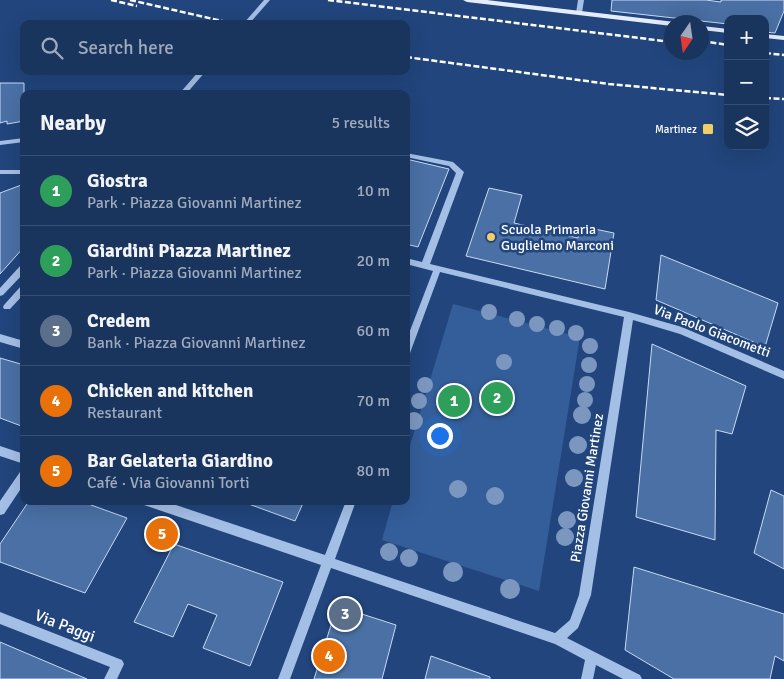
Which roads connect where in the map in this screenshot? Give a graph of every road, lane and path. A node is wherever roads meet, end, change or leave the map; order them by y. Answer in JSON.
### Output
{"nodes":[{"id":1,"x":267,"y":0,"type":"edge"},
{"id":2,"x":468,"y":0,"type":"edge"},
{"id":3,"x":581,"y":0,"type":"edge"},
{"id":4,"x":492,"y":2,"type":"edge"},
{"id":5,"x":579,"y":14,"type":"junction"},
{"id":6,"x":250,"y":20,"type":"edge"},
{"id":7,"x":664,"y":23,"type":"edge"},
{"id":8,"x":709,"y":29,"type":"edge"},
{"id":9,"x":724,"y":31,"type":"edge"},
{"id":10,"x":769,"y":36,"type":"edge"},
{"id":11,"x":784,"y":38,"type":"edge"},
{"id":12,"x":199,"y":75,"type":"edge"},
{"id":13,"x":186,"y":90,"type":"edge"},
{"id":14,"x":20,"y":141,"type":"edge"},
{"id":15,"x":0,"y":144,"type":"edge"},
{"id":16,"x":410,"y":156,"type":"edge"},
{"id":17,"x":1,"y":172,"type":"edge"},
{"id":18,"x":20,"y":172,"type":"edge"},
{"id":19,"x":410,"y":262,"type":"edge"},
{"id":20,"x":425,"y":265,"type":"junction"},
{"id":21,"x":438,"y":268,"type":"junction"},
{"id":22,"x":20,"y":272,"type":"edge"},
{"id":23,"x":20,"y":292,"type":"edge"},
{"id":24,"x":0,"y":294,"type":"edge"},
{"id":25,"x":7,"y":307,"type":"dead end"},
{"id":26,"x":629,"y":315,"type":"junction"},
{"id":27,"x":0,"y":338,"type":"edge"},
{"id":28,"x":410,"y":342,"type":"edge"},
{"id":29,"x":20,"y":344,"type":"edge"},
{"id":30,"x":784,"y":375,"type":"edge"},
{"id":31,"x":0,"y":451,"type":"edge"},
{"id":32,"x":20,"y":458,"type":"edge"},
{"id":33,"x":20,"y":481,"type":"edge"},
{"id":34,"x":160,"y":505,"type":"edge"},
{"id":35,"x":349,"y":505,"type":"edge"},
{"id":36,"x":0,"y":510,"type":"edge"},
{"id":37,"x":328,"y":561,"type":"junction"},
{"id":38,"x":0,"y":618,"type":"edge"},
{"id":39,"x":558,"y":639,"type":"junction"},
{"id":40,"x":592,"y":657,"type":"junction"},
{"id":41,"x":110,"y":679,"type":"edge"},
{"id":42,"x":284,"y":679,"type":"edge"},
{"id":43,"x":587,"y":679,"type":"edge"},
{"id":44,"x":636,"y":679,"type":"edge"}],
"edges":[{"from":1,"to":6,"type":"street"},
{"from":2,"to":4,"type":"main road"},
{"from":3,"to":5,"type":"street"},
{"from":4,"to":5,"type":"main road"},
{"from":5,"to":7,"type":"main road"},
{"from":8,"to":9,"type":"main road"},
{"from":10,"to":11,"type":"main road"},
{"from":12,"to":13,"type":"street"},
{"from":14,"to":15,"type":"street"},
{"from":16,"to":20,"type":"street"},
{"from":17,"to":18,"type":"street"},
{"from":19,"to":20,"type":"street"},
{"from":20,"to":21,"type":"street"},
{"from":21,"to":26,"type":"street"},
{"from":21,"to":28,"type":"street"},
{"from":22,"to":24,"type":"street"},
{"from":23,"to":25,"type":"street"},
{"from":26,"to":30,"type":"street","name":"Via Paolo Giacometti"},
{"from":26,"to":39,"type":"street","name":"Piazza Giovanni Martinez"},
{"from":27,"to":29,"type":"street"},
{"from":31,"to":32,"type":"street"},
{"from":33,"to":36,"type":"street"},
{"from":34,"to":37,"type":"street"},
{"from":35,"to":37,"type":"street"},
{"from":37,"to":39,"type":"street"},
{"from":37,"to":42,"type":"street"},
{"from":38,"to":41,"type":"street","name":"Via Paggi"},
{"from":39,"to":40,"type":"street"},
{"from":40,"to":43,"type":"street"},
{"from":40,"to":44,"type":"street"}]}
